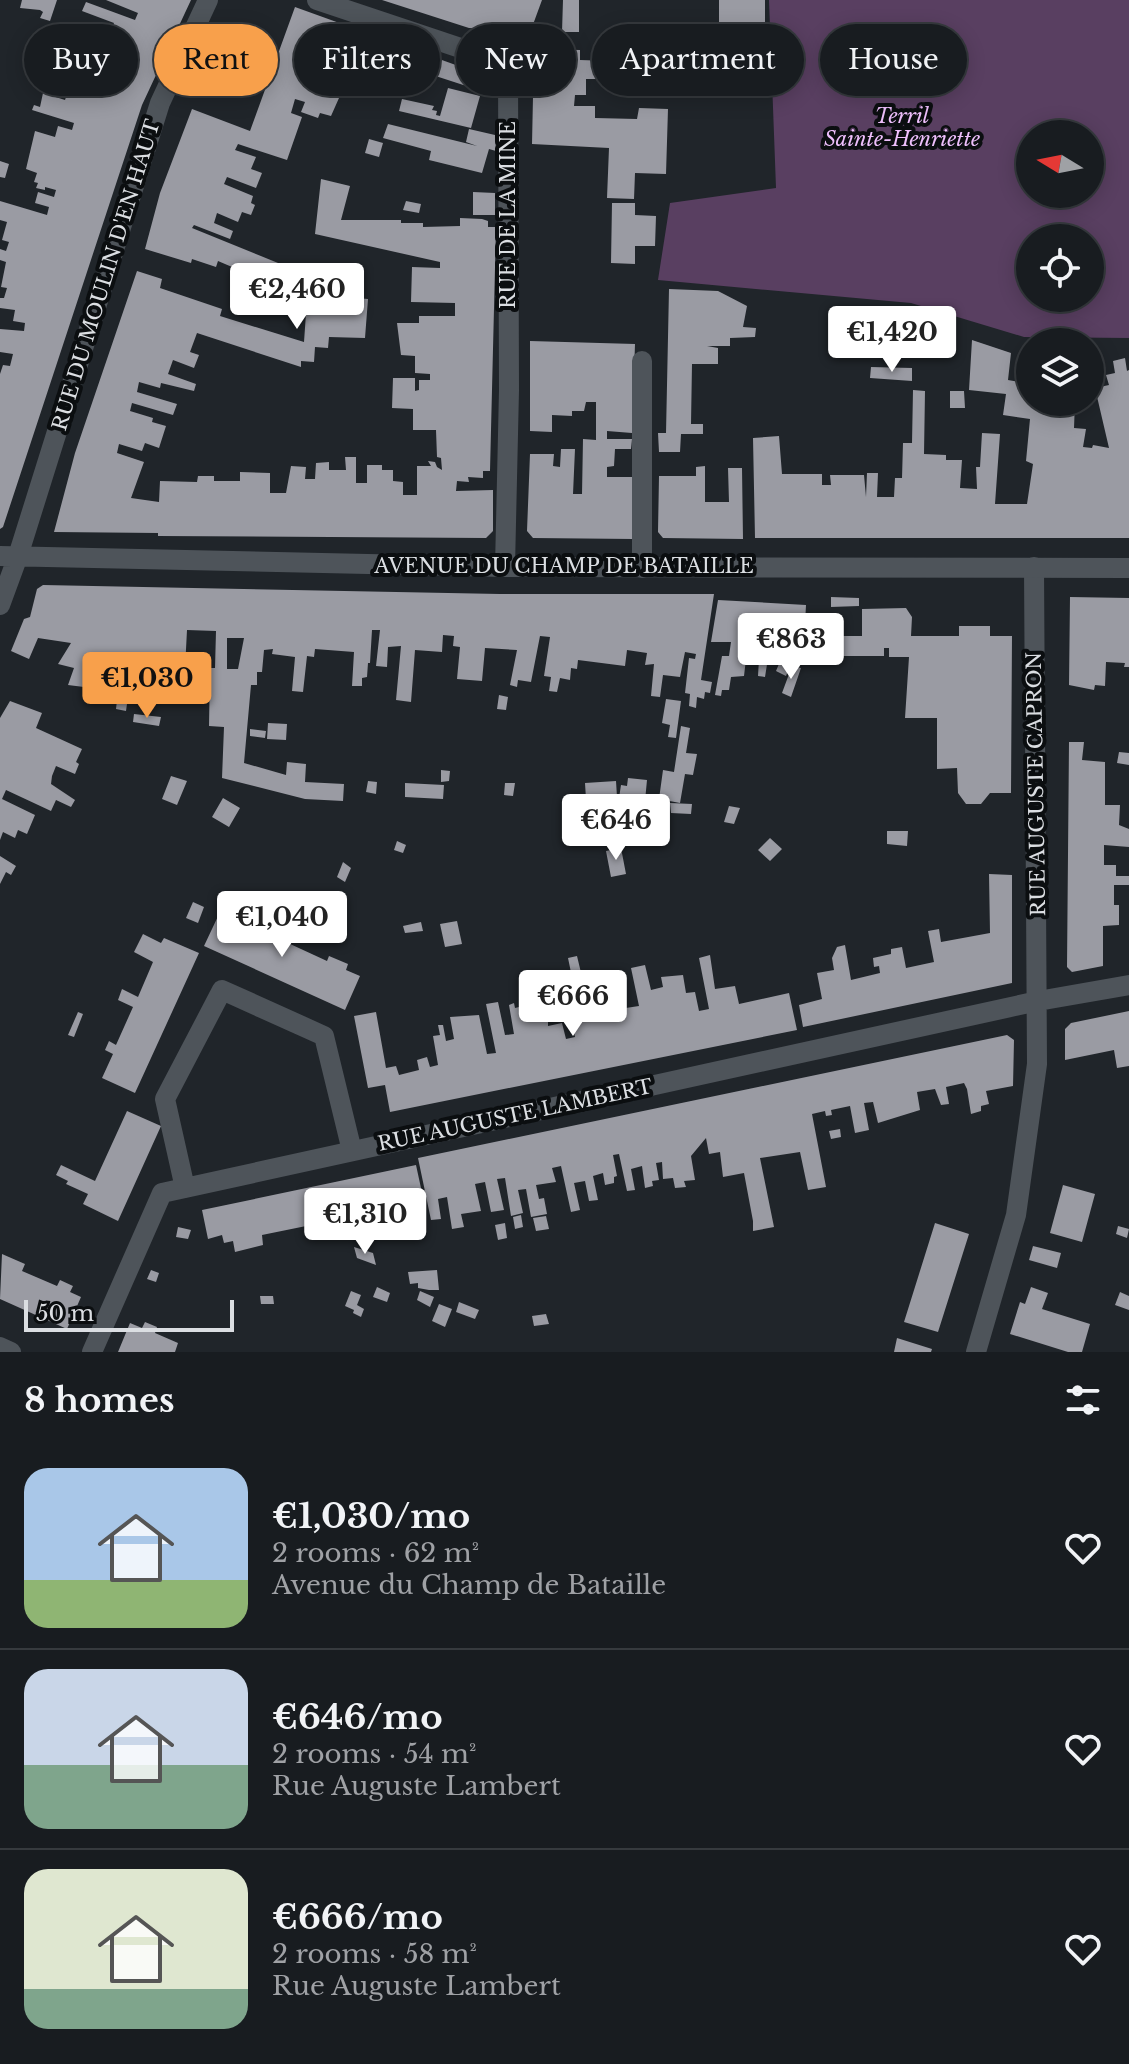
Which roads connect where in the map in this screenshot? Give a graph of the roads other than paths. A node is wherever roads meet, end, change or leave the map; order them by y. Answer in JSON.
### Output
{"nodes":[{"id":1,"x":208,"y":0,"type":"edge"},
{"id":2,"x":317,"y":0,"type":"edge"},
{"id":3,"x":642,"y":361,"type":"dead end"},
{"id":4,"x":9,"y":556,"type":"edge"},
{"id":5,"x":505,"y":567,"type":"junction"},
{"id":6,"x":1034,"y":567,"type":"junction"},
{"id":7,"x":642,"y":568,"type":"junction"},
{"id":8,"x":1129,"y":568,"type":"edge"},
{"id":9,"x":0,"y":605,"type":"edge"},
{"id":10,"x":1129,"y":985,"type":"edge"},
{"id":11,"x":1038,"y":1001,"type":"junction"},
{"id":12,"x":352,"y":1151,"type":"junction"},
{"id":13,"x":185,"y":1188,"type":"junction"},
{"id":14,"x":0,"y":1347,"type":"edge"},
{"id":15,"x":11,"y":1352,"type":"edge"},
{"id":16,"x":92,"y":1352,"type":"edge"},
{"id":17,"x":976,"y":1352,"type":"edge"}],
"edges":[{"from":1,"to":4,"type":"street","name":"RUE DU MOULIN D'EN HAUT"},
{"from":2,"to":5,"type":"street","name":"RUE DE LA MINE"},
{"from":3,"to":7,"type":"street"},
{"from":4,"to":5,"type":"street","name":"AVENUE DU CHAMP DE BATAILLE"},
{"from":4,"to":9,"type":"street","name":"RUE DU MOULIN D'EN HAUT"},
{"from":5,"to":7,"type":"street","name":"AVENUE DU CHAMP DE BATAILLE"},
{"from":6,"to":7,"type":"street","name":"AVENUE DU CHAMP DE BATAILLE"},
{"from":6,"to":8,"type":"street","name":"AVENUE DU CHAMP DE BATAILLE"},
{"from":6,"to":11,"type":"street","name":"RUE AUGUSTE CAPRON"},
{"from":10,"to":11,"type":"street"},
{"from":11,"to":12,"type":"street","name":"RUE AUGUSTE LAMBERT"},
{"from":11,"to":17,"type":"street","name":"RUE AUGUSTE CAPRON"},
{"from":12,"to":13,"type":"street","name":"RUE AUGUSTE LAMBERT"},
{"from":12,"to":13,"type":"street"},
{"from":13,"to":16,"type":"street","name":"RUE AUGUSTE LAMBERT"},
{"from":14,"to":15,"type":"street"}]}
